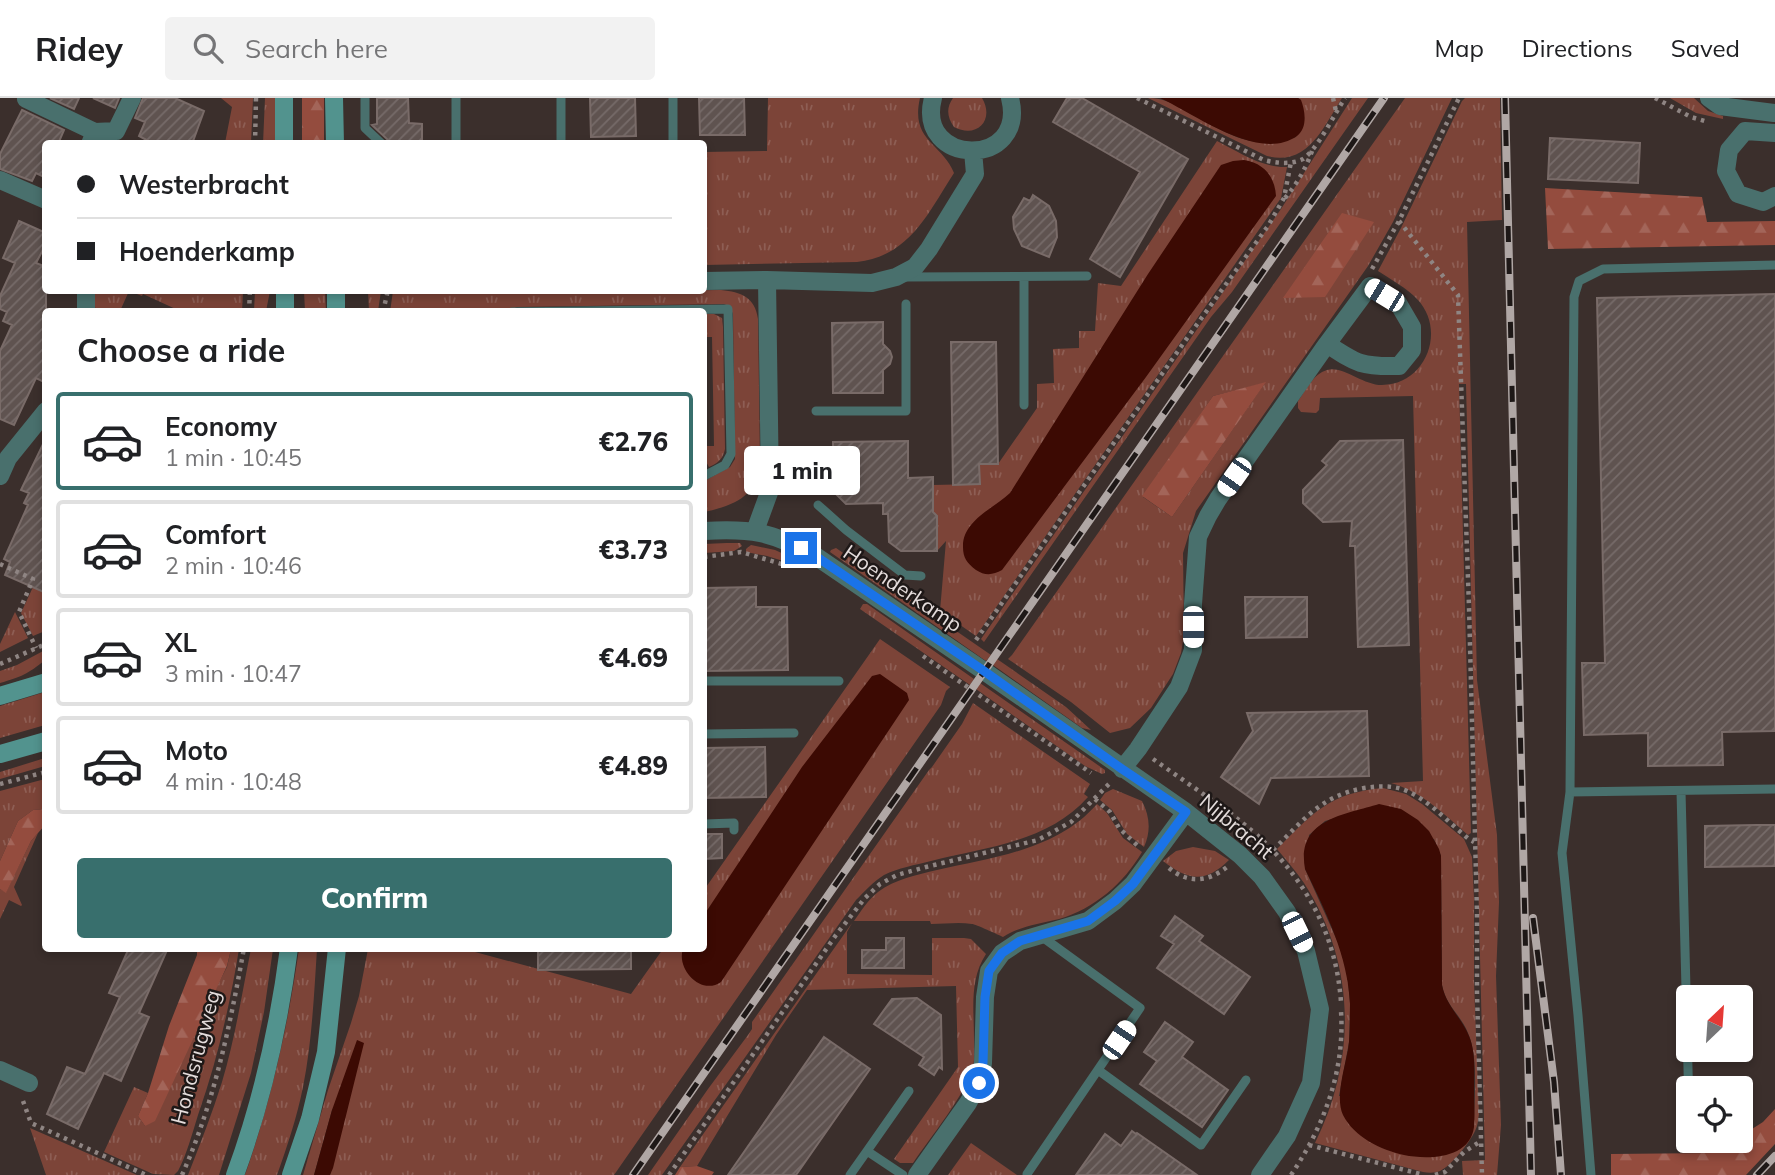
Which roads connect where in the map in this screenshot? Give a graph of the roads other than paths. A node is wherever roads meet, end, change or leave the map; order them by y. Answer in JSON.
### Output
{"nodes":[{"id":1,"x":132,"y":98,"type":"edge"},
{"id":2,"x":284,"y":98,"type":"edge"},
{"id":3,"x":334,"y":98,"type":"edge"},
{"id":4,"x":365,"y":98,"type":"edge"},
{"id":5,"x":456,"y":98,"type":"edge"},
{"id":6,"x":561,"y":98,"type":"edge"},
{"id":7,"x":673,"y":98,"type":"edge"},
{"id":8,"x":933,"y":98,"type":"edge"},
{"id":9,"x":1010,"y":98,"type":"edge"},
{"id":10,"x":1709,"y":98,"type":"edge"},
{"id":11,"x":26,"y":99,"type":"edge"},
{"id":12,"x":1774,"y":113,"type":"edge"},
{"id":13,"x":1775,"y":133,"type":"edge"},
{"id":14,"x":93,"y":138,"type":"edge"},
{"id":15,"x":284,"y":140,"type":"edge"},
{"id":16,"x":335,"y":140,"type":"edge"},
{"id":17,"x":378,"y":140,"type":"edge"},
{"id":18,"x":456,"y":140,"type":"edge"},
{"id":19,"x":561,"y":140,"type":"edge"},
{"id":20,"x":673,"y":140,"type":"edge"},
{"id":21,"x":973,"y":151,"type":"junction"},
{"id":22,"x":1,"y":182,"type":"edge"},
{"id":23,"x":1775,"y":197,"type":"edge"},
{"id":24,"x":42,"y":198,"type":"edge"},
{"id":25,"x":1775,"y":265,"type":"edge"},
{"id":26,"x":1024,"y":276,"type":"junction"},
{"id":27,"x":1087,"y":276,"type":"dead end"},
{"id":28,"x":896,"y":277,"type":"junction"},
{"id":29,"x":707,"y":281,"type":"edge"},
{"id":30,"x":767,"y":281,"type":"junction"},
{"id":31,"x":906,"y":304,"type":"dead end"},
{"id":32,"x":707,"y":309,"type":"edge"},
{"id":33,"x":1327,"y":344,"type":"junction"},
{"id":34,"x":1024,"y":405,"type":"dead end"},
{"id":35,"x":816,"y":411,"type":"dead end"},
{"id":36,"x":42,"y":416,"type":"edge"},
{"id":37,"x":707,"y":474,"type":"edge"},
{"id":38,"x":0,"y":476,"type":"edge"},
{"id":39,"x":818,"y":505,"type":"dead end"},
{"id":40,"x":707,"y":531,"type":"edge"},
{"id":41,"x":755,"y":531,"type":"junction"},
{"id":42,"x":921,"y":576,"type":"dead end"},
{"id":43,"x":984,"y":671,"type":"joint"},
{"id":44,"x":707,"y":681,"type":"edge"},
{"id":45,"x":839,"y":681,"type":"dead end"},
{"id":46,"x":42,"y":683,"type":"edge"},
{"id":47,"x":0,"y":696,"type":"edge"},
{"id":48,"x":794,"y":733,"type":"dead end"},
{"id":49,"x":707,"y":734,"type":"edge"},
{"id":50,"x":42,"y":742,"type":"edge"},
{"id":51,"x":0,"y":754,"type":"edge"},
{"id":52,"x":1122,"y":769,"type":"junction"},
{"id":53,"x":1775,"y":789,"type":"edge"},
{"id":54,"x":1681,"y":791,"type":"junction"},
{"id":55,"x":1570,"y":792,"type":"junction"},
{"id":56,"x":1186,"y":812,"type":"junction"},
{"id":57,"x":707,"y":824,"type":"edge"},
{"id":58,"x":734,"y":830,"type":"dead end"},
{"id":59,"x":1040,"y":935,"type":"junction"},
{"id":60,"x":288,"y":952,"type":"edge"},
{"id":61,"x":337,"y":952,"type":"edge"},
{"id":62,"x":1098,"y":1070,"type":"junction"},
{"id":63,"x":1688,"y":1076,"type":"edge"},
{"id":64,"x":1245,"y":1080,"type":"dead end"},
{"id":65,"x":909,"y":1091,"type":"dead end"},
{"id":66,"x":867,"y":1151,"type":"junction"},
{"id":67,"x":1027,"y":1174,"type":"edge"},
{"id":68,"x":234,"y":1175,"type":"edge"},
{"id":69,"x":291,"y":1175,"type":"edge"},
{"id":70,"x":850,"y":1175,"type":"edge"},
{"id":71,"x":903,"y":1175,"type":"edge"},
{"id":72,"x":917,"y":1175,"type":"edge"},
{"id":73,"x":1261,"y":1175,"type":"edge"},
{"id":74,"x":1591,"y":1175,"type":"edge"}],
"edges":[{"from":1,"to":14,"type":"street"},
{"from":2,"to":15,"type":"main road"},
{"from":3,"to":16,"type":"main road"},
{"from":4,"to":17,"type":"lane"},
{"from":5,"to":18,"type":"lane"},
{"from":6,"to":19,"type":"lane"},
{"from":7,"to":20,"type":"lane"},
{"from":8,"to":21,"type":"street"},
{"from":9,"to":21,"type":"street"},
{"from":10,"to":12,"type":"street"},
{"from":11,"to":14,"type":"street"},
{"from":13,"to":23,"type":"street"},
{"from":21,"to":28,"type":"street"},
{"from":22,"to":24,"type":"street"},
{"from":25,"to":55,"type":"lane"},
{"from":26,"to":27,"type":"lane"},
{"from":26,"to":28,"type":"lane"},
{"from":26,"to":34,"type":"lane"},
{"from":28,"to":30,"type":"street"},
{"from":29,"to":30,"type":"street"},
{"from":30,"to":41,"type":"street"},
{"from":31,"to":35,"type":"lane"},
{"from":32,"to":37,"type":"lane"},
{"from":33,"to":33,"type":"street"},
{"from":33,"to":52,"type":"street"},
{"from":36,"to":38,"type":"street"},
{"from":39,"to":42,"type":"lane"},
{"from":40,"to":41,"type":"street","name":"Hoenderkamp"},
{"from":41,"to":43,"type":"street","name":"Hoenderkamp"},
{"from":43,"to":52,"type":"street","name":"Nijbracht"},
{"from":44,"to":45,"type":"lane"},
{"from":46,"to":47,"type":"main road"},
{"from":48,"to":49,"type":"lane"},
{"from":50,"to":51,"type":"main road"},
{"from":52,"to":56,"type":"street","name":"Nijbracht"},
{"from":53,"to":54,"type":"lane"},
{"from":54,"to":55,"type":"lane"},
{"from":54,"to":63,"type":"lane"},
{"from":55,"to":74,"type":"lane"},
{"from":56,"to":59,"type":"street"},
{"from":56,"to":73,"type":"street","name":"Nijbracht"},
{"from":57,"to":58,"type":"lane"},
{"from":59,"to":62,"type":"lane"},
{"from":59,"to":72,"type":"street"},
{"from":60,"to":68,"type":"main road"},
{"from":61,"to":69,"type":"main road"},
{"from":62,"to":64,"type":"lane"},
{"from":62,"to":67,"type":"lane"},
{"from":65,"to":66,"type":"lane"},
{"from":66,"to":70,"type":"lane"},
{"from":66,"to":71,"type":"lane"}]}
